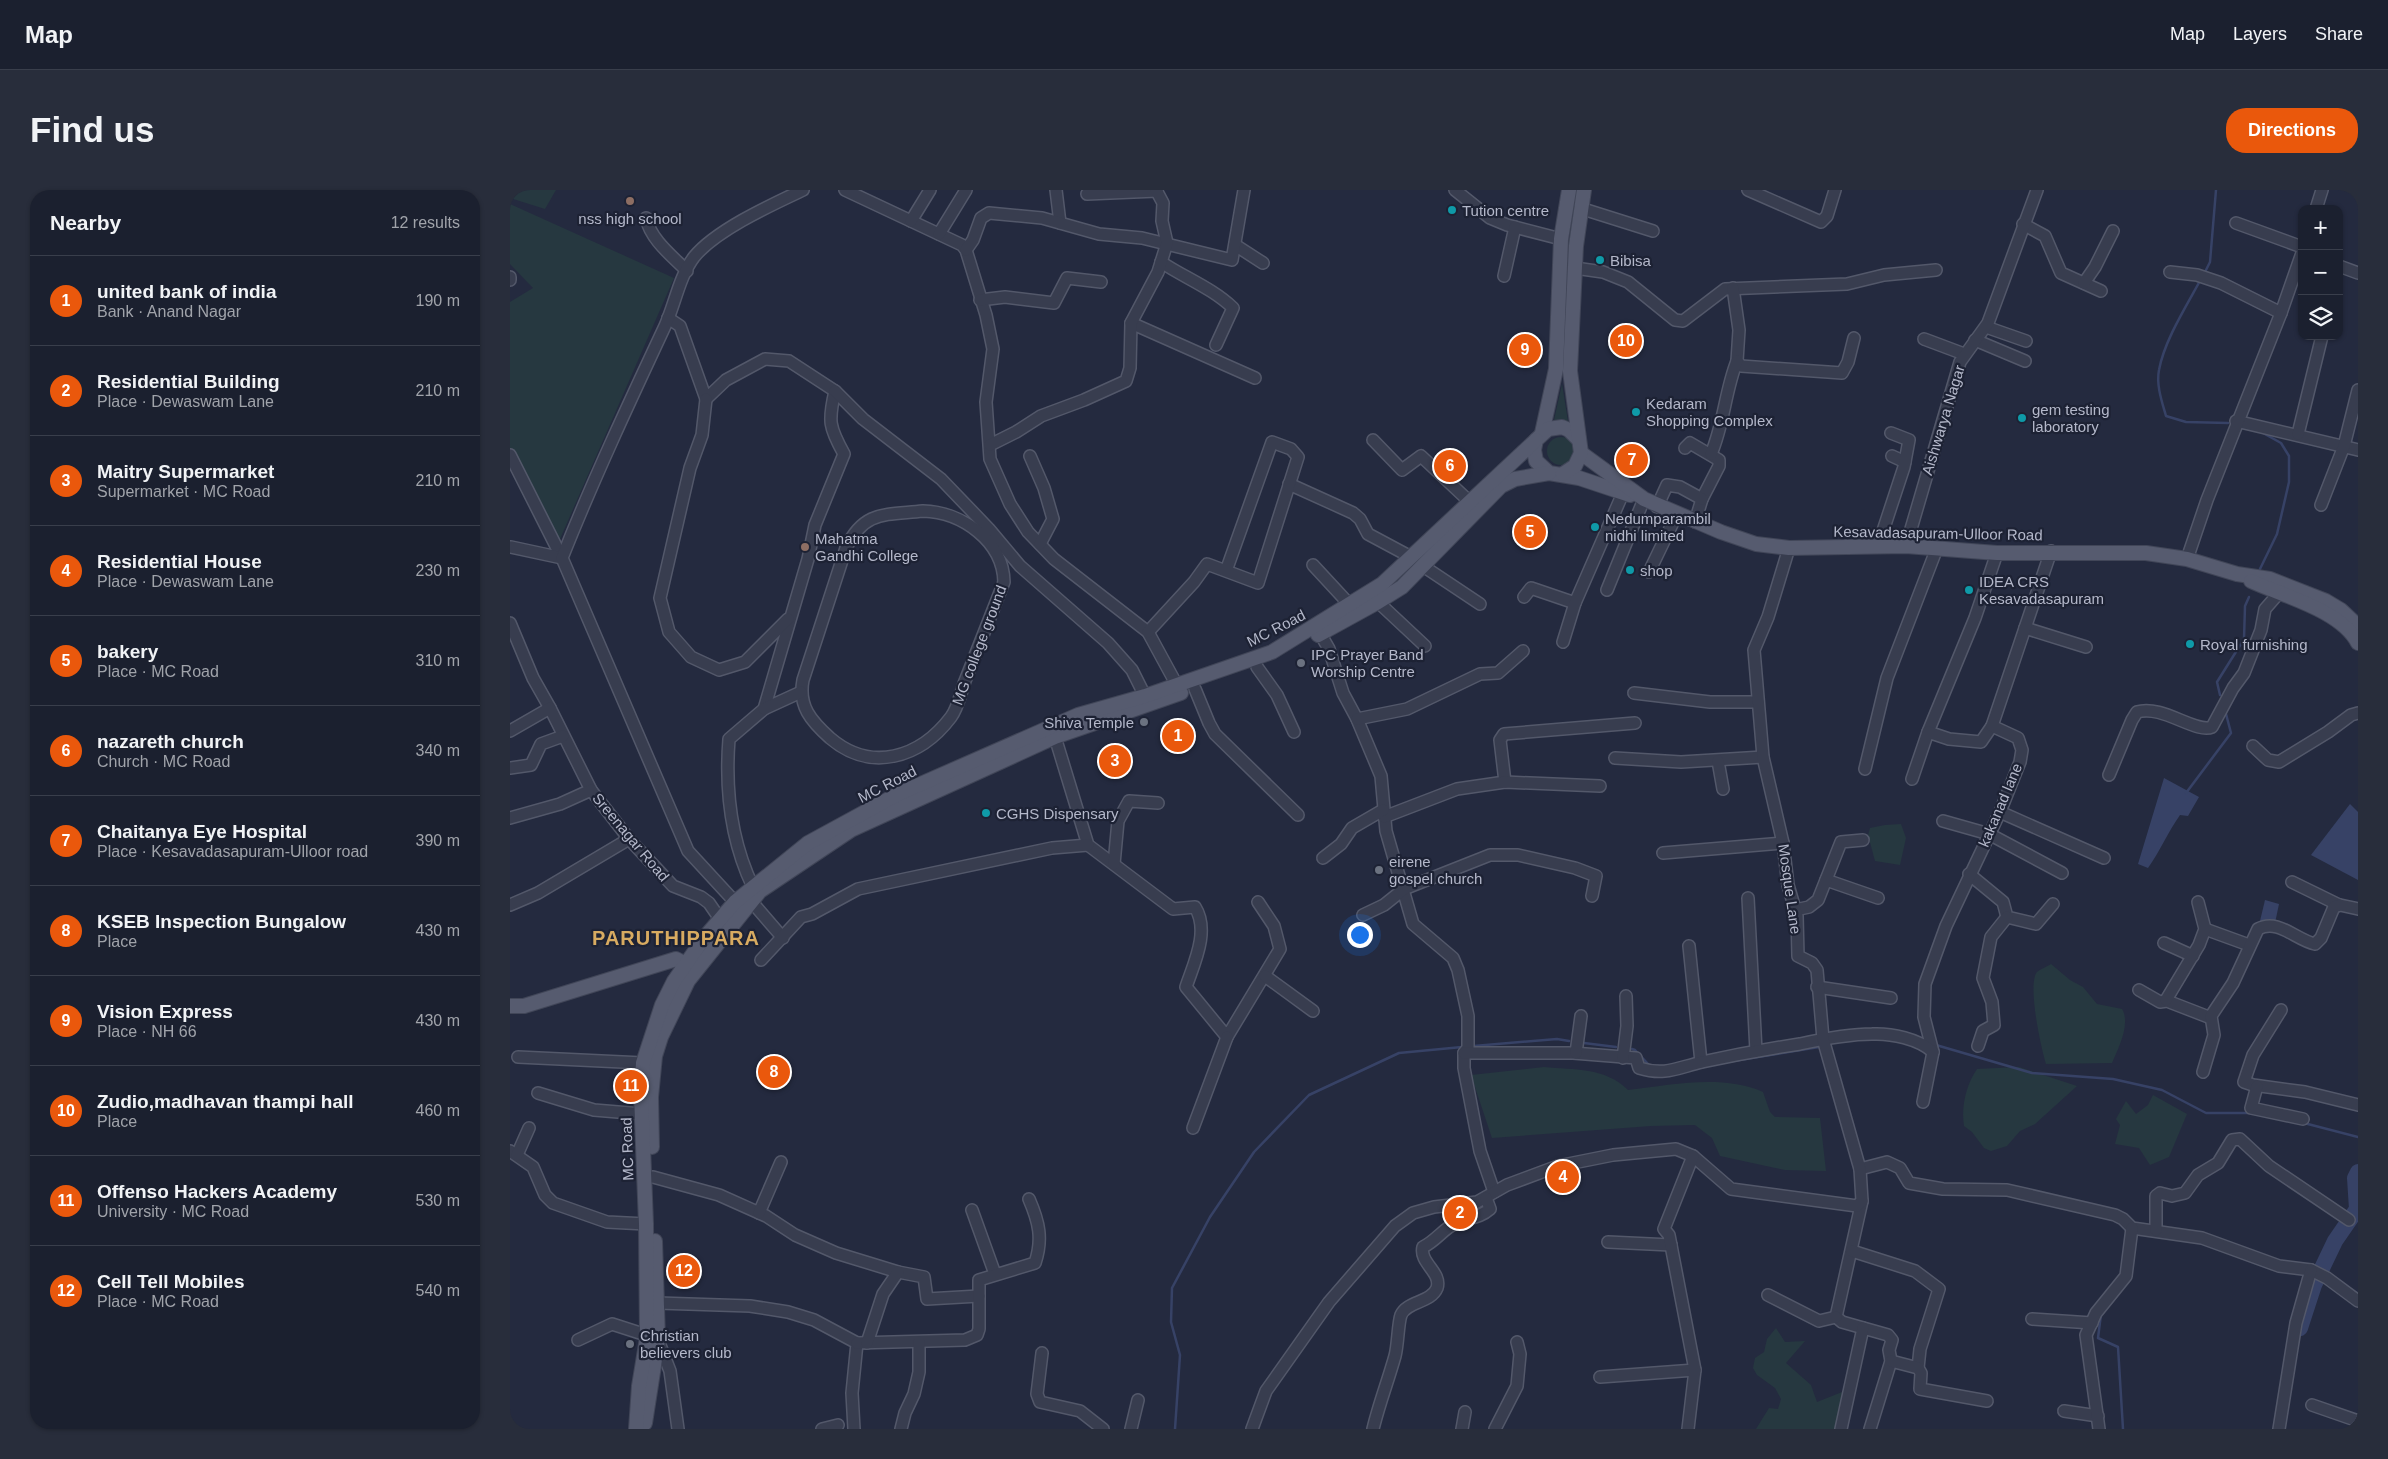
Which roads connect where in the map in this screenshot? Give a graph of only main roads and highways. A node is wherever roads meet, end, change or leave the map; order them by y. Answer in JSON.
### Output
{"nodes":[{"id":1,"x":1570,"y":190,"type":"edge"},
{"id":2,"x":1584,"y":190,"type":"edge"},
{"id":3,"x":1563,"y":370,"type":"junction"},
{"id":4,"x":1539,"y":436,"type":"junction"},
{"id":5,"x":1580,"y":447,"type":"junction"},
{"id":6,"x":1549,"y":473,"type":"junction"},
{"id":7,"x":1563,"y":474,"type":"junction"},
{"id":8,"x":1644,"y":499,"type":"junction"},
{"id":9,"x":2237,"y":574,"type":"junction"},
{"id":10,"x":2358,"y":626,"type":"edge"},
{"id":11,"x":1318,"y":630,"type":"junction"},
{"id":12,"x":2358,"y":643,"type":"edge"},
{"id":13,"x":1177,"y":690,"type":"junction"},
{"id":14,"x":746,"y":896,"type":"junction"},
{"id":15,"x":691,"y":966,"type":"junction"},
{"id":16,"x":510,"y":1006,"type":"edge"},
{"id":17,"x":653,"y":1339,"type":"junction"},
{"id":18,"x":636,"y":1429,"type":"edge"},
{"id":19,"x":645,"y":1429,"type":"edge"}],
"edges":[{"from":1,"to":3,"type":"main road"},
{"from":2,"to":3,"type":"main road"},
{"from":3,"to":4,"type":"main road"},
{"from":3,"to":5,"type":"main road"},
{"from":4,"to":5,"type":"main road"},
{"from":4,"to":6,"type":"main road"},
{"from":4,"to":11,"type":"main road","name":"MC Road"},
{"from":5,"to":7,"type":"main road"},
{"from":5,"to":8,"type":"main road"},
{"from":6,"to":7,"type":"main road"},
{"from":6,"to":11,"type":"main road","name":"MC Road"},
{"from":7,"to":8,"type":"main road"},
{"from":8,"to":9,"type":"main road","name":"Kesavadasapuram-Ulloor Road"},
{"from":9,"to":10,"type":"main road","name":"Kesavadasapuram-Ulloor Road"},
{"from":9,"to":12,"type":"main road","name":"Kesavadasapuram-Ulloor Road"},
{"from":11,"to":13,"type":"main road","name":"MC Road"},
{"from":11,"to":13,"type":"main road","name":"MC Road"},
{"from":13,"to":14,"type":"main road","name":"MC Road"},
{"from":13,"to":14,"type":"main road","name":"MC Road"},
{"from":14,"to":15,"type":"main road","name":"MC Road"},
{"from":14,"to":15,"type":"main road","name":"MC Road"},
{"from":15,"to":16,"type":"main road"},
{"from":15,"to":17,"type":"main road","name":"MC Road"},
{"from":15,"to":17,"type":"main road","name":"MC Road"},
{"from":17,"to":18,"type":"main road","name":"MC Road"},
{"from":17,"to":19,"type":"main road","name":"MC Road"}]}
